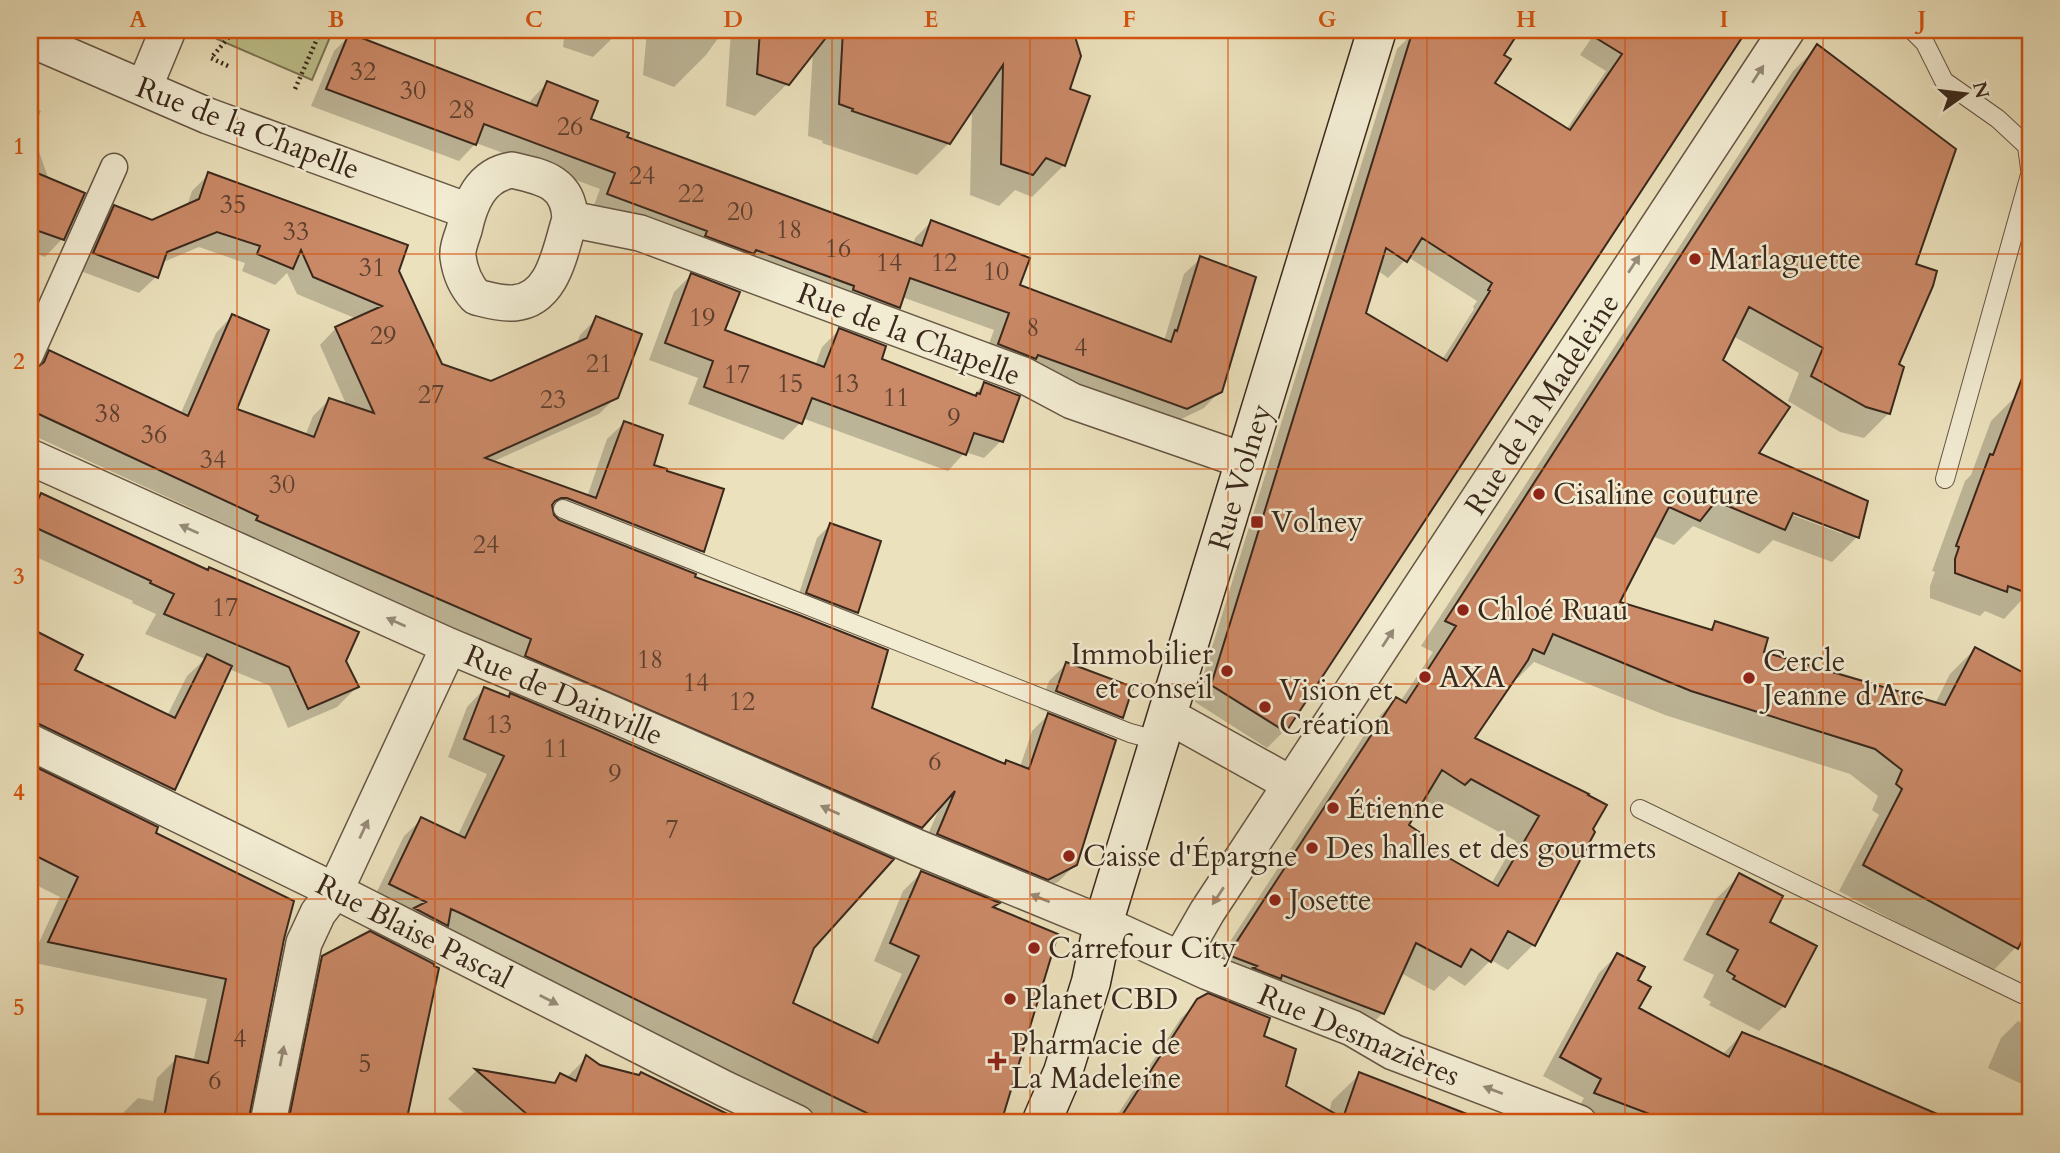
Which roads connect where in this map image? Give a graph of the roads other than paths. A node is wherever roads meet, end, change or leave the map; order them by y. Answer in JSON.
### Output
{"nodes":[{"id":1,"x":168,"y":30,"type":"edge"},
{"id":2,"x":1377,"y":30,"type":"edge"},
{"id":3,"x":1787,"y":30,"type":"edge"},
{"id":4,"x":1912,"y":30,"type":"edge"},
{"id":5,"x":30,"y":39,"type":"edge"},
{"id":6,"x":144,"y":88,"type":"junction"},
{"id":7,"x":114,"y":167,"type":"dead end"},
{"id":8,"x":2030,"y":169,"type":"edge"},
{"id":9,"x":2030,"y":175,"type":"edge"},
{"id":10,"x":468,"y":211,"type":"junction"},
{"id":11,"x":570,"y":219,"type":"junction"},
{"id":12,"x":30,"y":355,"type":"edge"},
{"id":13,"x":30,"y":457,"type":"edge"},
{"id":14,"x":1245,"y":461,"type":"junction"},
{"id":15,"x":1944,"y":478,"type":"dead end"},
{"id":16,"x":563,"y":509,"type":"dead end"},
{"id":17,"x":449,"y":646,"type":"junction"},
{"id":18,"x":1163,"y":728,"type":"junction"},
{"id":19,"x":30,"y":742,"type":"edge"},
{"id":20,"x":1296,"y":777,"type":"junction"},
{"id":21,"x":1640,"y":809,"type":"dead end"},
{"id":22,"x":335,"y":891,"type":"junction"},
{"id":23,"x":1103,"y":924,"type":"junction"},
{"id":24,"x":1180,"y":959,"type":"junction"},
{"id":25,"x":2030,"y":996,"type":"edge"},
{"id":26,"x":268,"y":1123,"type":"edge"},
{"id":27,"x":797,"y":1123,"type":"edge"},
{"id":28,"x":1041,"y":1123,"type":"edge"},
{"id":29,"x":1579,"y":1123,"type":"edge"}],
"edges":[{"from":1,"to":6,"type":"street"},
{"from":2,"to":14,"type":"main road","name":"Rue Volney"},
{"from":20,"to":3,"type":"street","name":"Rue de la Madeleine","one_way":true},
{"from":4,"to":8,"type":"lane"},
{"from":5,"to":6,"type":"street","name":"Rue de la Chapelle"},
{"from":6,"to":10,"type":"street","name":"Rue de la Chapelle"},
{"from":7,"to":12,"type":"street"},
{"from":9,"to":15,"type":"lane"},
{"from":10,"to":11,"type":"street"},
{"from":10,"to":11,"type":"street"},
{"from":11,"to":14,"type":"street","name":"Rue de la Chapelle"},
{"from":17,"to":13,"type":"street","name":"Rue de Dainville","one_way":true},
{"from":14,"to":18,"type":"main road","name":"Rue Volney"},
{"from":16,"to":18,"type":"lane"},
{"from":22,"to":17,"type":"street","one_way":true},
{"from":23,"to":17,"type":"street","name":"Rue de Dainville","one_way":true},
{"from":18,"to":20,"type":"street"},
{"from":18,"to":23,"type":"main road","name":"Rue Volney"},
{"from":19,"to":22,"type":"street","name":"Rue Blaise Pascal"},
{"from":20,"to":24,"type":"street","name":"Rue de la Madeleine","one_way":true},
{"from":21,"to":25,"type":"lane"},
{"from":26,"to":22,"type":"street","one_way":true},
{"from":22,"to":27,"type":"street","name":"Rue Blaise Pascal","one_way":true},
{"from":23,"to":24,"type":"street","name":"Rue Desmazières"},
{"from":23,"to":28,"type":"main road","name":"Rue Volney"},
{"from":29,"to":24,"type":"street","name":"Rue Desmazières","one_way":true}]}
